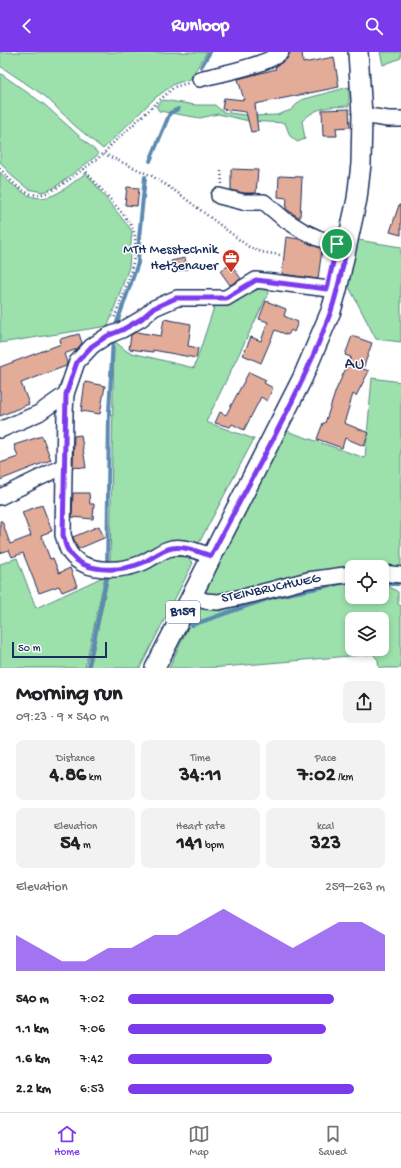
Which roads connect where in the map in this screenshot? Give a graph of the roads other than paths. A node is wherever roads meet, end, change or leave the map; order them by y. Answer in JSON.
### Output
{"nodes":[{"id":1,"x":281,"y":52,"type":"edge"},
{"id":2,"x":358,"y":52,"type":"edge"},
{"id":3,"x":200,"y":79,"type":"road end"},
{"id":4,"x":362,"y":115,"type":"junction"},
{"id":5,"x":401,"y":119,"type":"edge"},
{"id":6,"x":219,"y":196,"type":"dead end"},
{"id":7,"x":347,"y":247,"type":"junction"},
{"id":8,"x":337,"y":290,"type":"junction"},
{"id":9,"x":66,"y":394,"type":"junction"},
{"id":10,"x":0,"y":430,"type":"edge"},
{"id":11,"x":64,"y":466,"type":"junction"},
{"id":12,"x":0,"y":496,"type":"edge"},
{"id":13,"x":211,"y":556,"type":"junction"},
{"id":14,"x":389,"y":574,"type":"edge"},
{"id":15,"x":345,"y":575,"type":"edge"},
{"id":16,"x":401,"y":575,"type":"edge"},
{"id":17,"x":198,"y":597,"type":"junction"},
{"id":18,"x":155,"y":668,"type":"edge"}],
"edges":[{"from":1,"to":3,"type":"street"},
{"from":2,"to":4,"type":"main road","number":"B159"},
{"from":4,"to":5,"type":"street"},
{"from":4,"to":7,"type":"main road","number":"B159"},
{"from":6,"to":7,"type":"street"},
{"from":7,"to":8,"type":"main road","number":"B159"},
{"from":8,"to":9,"type":"street"},
{"from":8,"to":13,"type":"main road","number":"B159"},
{"from":9,"to":10,"type":"street"},
{"from":9,"to":11,"type":"street"},
{"from":11,"to":12,"type":"street"},
{"from":11,"to":13,"type":"street"},
{"from":13,"to":17,"type":"main road","number":"B159"},
{"from":14,"to":16,"type":"street"},
{"from":15,"to":17,"type":"street","name":"STEINBRUCHWEG"},
{"from":17,"to":18,"type":"main road","number":"B159"}]}
